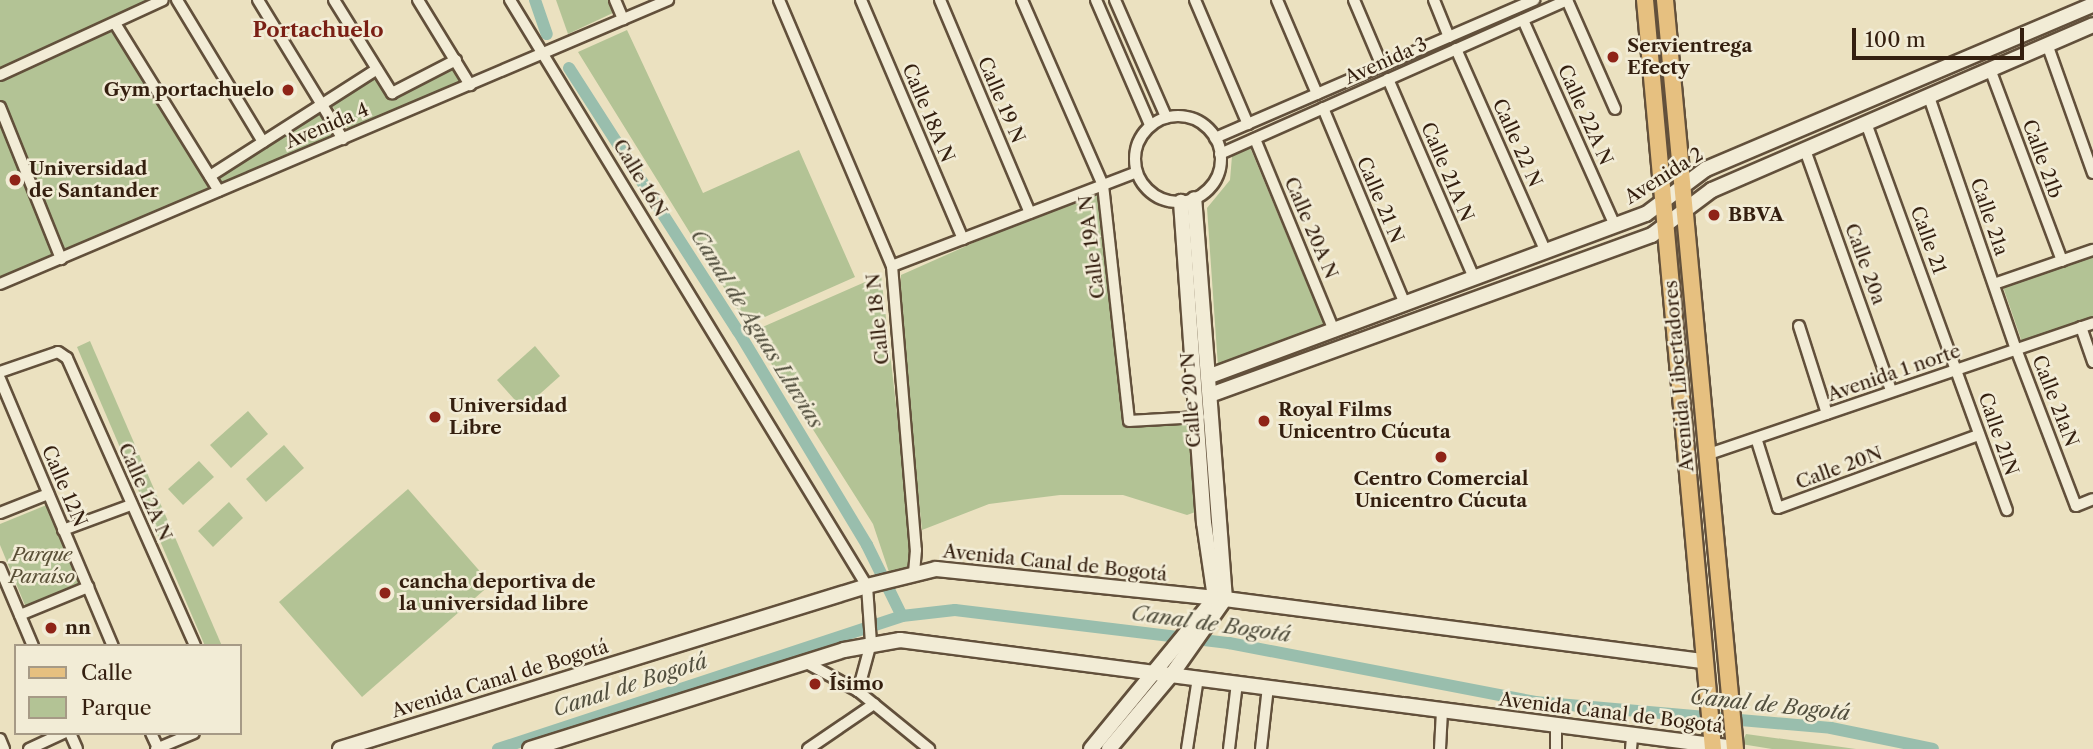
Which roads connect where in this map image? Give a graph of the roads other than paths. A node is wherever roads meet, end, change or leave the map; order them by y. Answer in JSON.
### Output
{"nodes":[{"id":1,"x":163,"y":0,"type":"edge"},
{"id":2,"x":177,"y":0,"type":"edge"},
{"id":3,"x":258,"y":0,"type":"edge"},
{"id":4,"x":334,"y":0,"type":"edge"},
{"id":5,"x":418,"y":0,"type":"edge"},
{"id":6,"x":510,"y":0,"type":"edge"},
{"id":7,"x":615,"y":0,"type":"edge"},
{"id":8,"x":668,"y":0,"type":"edge"},
{"id":9,"x":779,"y":0,"type":"edge"},
{"id":10,"x":861,"y":0,"type":"edge"},
{"id":11,"x":940,"y":0,"type":"edge"},
{"id":12,"x":1022,"y":0,"type":"edge"},
{"id":13,"x":1096,"y":0,"type":"edge"},
{"id":14,"x":1115,"y":0,"type":"edge"},
{"id":15,"x":1195,"y":0,"type":"edge"},
{"id":16,"x":1277,"y":0,"type":"edge"},
{"id":17,"x":1354,"y":0,"type":"edge"},
{"id":18,"x":1434,"y":0,"type":"edge"},
{"id":19,"x":1534,"y":0,"type":"edge"},
{"id":20,"x":1567,"y":0,"type":"edge"},
{"id":21,"x":1645,"y":0,"type":"edge"},
{"id":22,"x":1665,"y":0,"type":"edge"},
{"id":23,"x":1516,"y":4,"type":"edge"},
{"id":24,"x":2093,"y":5,"type":"edge"},
{"id":25,"x":623,"y":19,"type":"junction"},
{"id":26,"x":1523,"y":20,"type":"junction"},
{"id":27,"x":116,"y":25,"type":"junction"},
{"id":28,"x":2093,"y":25,"type":"edge"},
{"id":29,"x":1450,"y":37,"type":"junction"},
{"id":30,"x":2047,"y":44,"type":"junction"},
{"id":31,"x":1456,"y":49,"type":"junction"},
{"id":32,"x":544,"y":54,"type":"junction"},
{"id":33,"x":456,"y":60,"type":"junction"},
{"id":34,"x":1382,"y":66,"type":"junction"},
{"id":35,"x":377,"y":69,"type":"junction"},
{"id":36,"x":1990,"y":69,"type":"junction"},
{"id":37,"x":0,"y":75,"type":"edge"},
{"id":38,"x":1388,"y":79,"type":"junction"},
{"id":39,"x":470,"y":85,"type":"junction"},
{"id":40,"x":1317,"y":94,"type":"junction"},
{"id":41,"x":1929,"y":97,"type":"junction"},
{"id":42,"x":322,"y":104,"type":"junction"},
{"id":43,"x":0,"y":107,"type":"edge"},
{"id":44,"x":1323,"y":108,"type":"junction"},
{"id":45,"x":1615,"y":109,"type":"dead end"},
{"id":46,"x":1166,"y":117,"type":"junction"},
{"id":47,"x":1866,"y":123,"type":"junction"},
{"id":48,"x":1248,"y":124,"type":"junction"},
{"id":49,"x":1150,"y":125,"type":"junction"},
{"id":50,"x":1215,"y":138,"type":"junction"},
{"id":51,"x":343,"y":139,"type":"junction"},
{"id":52,"x":1255,"y":139,"type":"junction"},
{"id":53,"x":263,"y":142,"type":"junction"},
{"id":54,"x":1805,"y":150,"type":"junction"},
{"id":55,"x":1220,"y":154,"type":"junction"},
{"id":56,"x":1137,"y":172,"type":"junction"},
{"id":57,"x":2093,"y":173,"type":"edge"},
{"id":58,"x":210,"y":176,"type":"junction"},
{"id":59,"x":1683,"y":183,"type":"junction"},
{"id":60,"x":1103,"y":185,"type":"junction"},
{"id":61,"x":219,"y":191,"type":"junction"},
{"id":62,"x":1188,"y":200,"type":"junction"},
{"id":63,"x":1664,"y":201,"type":"junction"},
{"id":64,"x":1686,"y":209,"type":"junction"},
{"id":65,"x":1030,"y":213,"type":"junction"},
{"id":66,"x":1666,"y":225,"type":"junction"},
{"id":67,"x":1615,"y":226,"type":"junction"},
{"id":68,"x":963,"y":239,"type":"junction"},
{"id":69,"x":2093,"y":250,"type":"edge"},
{"id":70,"x":1546,"y":252,"type":"junction"},
{"id":71,"x":61,"y":259,"type":"junction"},
{"id":72,"x":2062,"y":261,"type":"junction"},
{"id":73,"x":892,"y":266,"type":"junction"},
{"id":74,"x":1474,"y":278,"type":"junction"},
{"id":75,"x":0,"y":284,"type":"edge"},
{"id":76,"x":1994,"y":284,"type":"junction"},
{"id":77,"x":1405,"y":304,"type":"junction"},
{"id":78,"x":2093,"y":323,"type":"edge"},
{"id":79,"x":1799,"y":326,"type":"dead end"},
{"id":80,"x":2081,"y":327,"type":"junction"},
{"id":81,"x":1334,"y":331,"type":"junction"},
{"id":82,"x":2016,"y":349,"type":"junction"},
{"id":83,"x":2093,"y":362,"type":"edge"},
{"id":84,"x":1957,"y":369,"type":"junction"},
{"id":85,"x":0,"y":372,"type":"edge"},
{"id":86,"x":1210,"y":376,"type":"junction"},
{"id":87,"x":0,"y":379,"type":"edge"},
{"id":88,"x":1891,"y":390,"type":"junction"},
{"id":89,"x":1210,"y":395,"type":"junction"},
{"id":90,"x":1828,"y":414,"type":"junction"},
{"id":91,"x":1199,"y":417,"type":"junction"},
{"id":92,"x":1979,"y":435,"type":"junction"},
{"id":93,"x":1757,"y":441,"type":"junction"},
{"id":94,"x":1706,"y":455,"type":"junction"},
{"id":95,"x":48,"y":494,"type":"junction"},
{"id":96,"x":2093,"y":499,"type":"edge"},
{"id":97,"x":131,"y":505,"type":"junction"},
{"id":98,"x":2007,"y":510,"type":"dead end"},
{"id":99,"x":0,"y":513,"type":"edge"},
{"id":100,"x":63,"y":530,"type":"junction"},
{"id":101,"x":0,"y":568,"type":"edge"},
{"id":102,"x":907,"y":574,"type":"junction"},
{"id":103,"x":88,"y":587,"type":"junction"},
{"id":104,"x":871,"y":588,"type":"junction"},
{"id":105,"x":1218,"y":602,"type":"junction"},
{"id":106,"x":20,"y":615,"type":"junction"},
{"id":107,"x":871,"y":638,"type":"junction"},
{"id":108,"x":32,"y":644,"type":"edge"},
{"id":109,"x":112,"y":644,"type":"edge"},
{"id":110,"x":194,"y":644,"type":"edge"},
{"id":111,"x":805,"y":662,"type":"junction"},
{"id":112,"x":1704,"y":665,"type":"junction"},
{"id":113,"x":1168,"y":669,"type":"junction"},
{"id":114,"x":1198,"y":678,"type":"junction"},
{"id":115,"x":1237,"y":683,"type":"junction"},
{"id":116,"x":1268,"y":687,"type":"junction"},
{"id":117,"x":858,"y":691,"type":"junction"},
{"id":118,"x":874,"y":704,"type":"junction"},
{"id":119,"x":1442,"y":711,"type":"junction"},
{"id":120,"x":1556,"y":726,"type":"junction"},
{"id":121,"x":60,"y":735,"type":"edge"},
{"id":122,"x":189,"y":735,"type":"edge"},
{"id":123,"x":0,"y":739,"type":"edge"},
{"id":124,"x":1631,"y":743,"type":"edge"},
{"id":125,"x":1713,"y":744,"type":"edge"},
{"id":126,"x":1736,"y":747,"type":"edge"},
{"id":127,"x":535,"y":748,"type":"edge"},
{"id":128,"x":5,"y":749,"type":"edge"},
{"id":129,"x":29,"y":749,"type":"edge"},
{"id":130,"x":157,"y":749,"type":"edge"},
{"id":131,"x":340,"y":749,"type":"edge"},
{"id":132,"x":809,"y":749,"type":"edge"},
{"id":133,"x":929,"y":749,"type":"edge"},
{"id":134,"x":1091,"y":749,"type":"edge"},
{"id":135,"x":1109,"y":749,"type":"edge"},
{"id":136,"x":1187,"y":749,"type":"edge"},
{"id":137,"x":1229,"y":749,"type":"edge"},
{"id":138,"x":1261,"y":749,"type":"edge"},
{"id":139,"x":1440,"y":749,"type":"edge"},
{"id":140,"x":1556,"y":749,"type":"edge"}],
"edges":[{"from":1,"to":27,"type":"street"},
{"from":2,"to":53,"type":"street"},
{"from":3,"to":42,"type":"street"},
{"from":4,"to":35,"type":"street"},
{"from":5,"to":33,"type":"street"},
{"from":6,"to":32,"type":"street","name":"Calle 16N"},
{"from":7,"to":25,"type":"street"},
{"from":8,"to":25,"type":"street","name":"Avenida 4"},
{"from":9,"to":73,"type":"street","name":"Calle 18 N"},
{"from":10,"to":68,"type":"street","name":"Calle 18A N"},
{"from":11,"to":65,"type":"street","name":"Calle 19 N"},
{"from":12,"to":60,"type":"street","name":"Calle 19A N"},
{"from":13,"to":49,"type":"street"},
{"from":14,"to":46,"type":"street"},
{"from":15,"to":48,"type":"street"},
{"from":16,"to":40,"type":"street"},
{"from":17,"to":34,"type":"street"},
{"from":18,"to":29,"type":"street"},
{"from":19,"to":23,"type":"street","name":"Avenida 3"},
{"from":20,"to":26,"type":"street","name":"Avenida 3"},
{"from":20,"to":45,"type":"street"},
{"from":21,"to":63,"type":"main road","name":"Avenida Libertadores"},
{"from":22,"to":59,"type":"main road","name":"Avenida Libertadores"},
{"from":23,"to":29,"type":"street","name":"Avenida 3"},
{"from":24,"to":59,"type":"street","name":"Avenida 2"},
{"from":25,"to":32,"type":"street","name":"Avenida 4"},
{"from":26,"to":31,"type":"street","name":"Avenida 3"},
{"from":26,"to":67,"type":"street","name":"Calle 22A N"},
{"from":27,"to":37,"type":"street"},
{"from":27,"to":58,"type":"street"},
{"from":28,"to":30,"type":"street","name":"Avenida 2"},
{"from":29,"to":34,"type":"street","name":"Avenida 3"},
{"from":30,"to":36,"type":"street","name":"Avenida 2"},
{"from":30,"to":57,"type":"street"},
{"from":31,"to":38,"type":"street","name":"Avenida 3"},
{"from":31,"to":70,"type":"street","name":"Calle 22 N"},
{"from":32,"to":39,"type":"street","name":"Avenida 4"},
{"from":32,"to":104,"type":"street","name":"Calle 16N"},
{"from":33,"to":35,"type":"street"},
{"from":33,"to":39,"type":"street"},
{"from":34,"to":40,"type":"street","name":"Avenida 3"},
{"from":35,"to":42,"type":"street"},
{"from":36,"to":41,"type":"street","name":"Avenida 2"},
{"from":36,"to":72,"type":"street","name":"Calle 21b"},
{"from":38,"to":44,"type":"street","name":"Avenida 3"},
{"from":38,"to":74,"type":"street","name":"Calle 21A N"},
{"from":39,"to":51,"type":"street","name":"Avenida 4"},
{"from":40,"to":48,"type":"street","name":"Avenida 3"},
{"from":41,"to":47,"type":"street","name":"Avenida 2"},
{"from":41,"to":76,"type":"street","name":"Calle 21a"},
{"from":42,"to":51,"type":"street"},
{"from":42,"to":53,"type":"street"},
{"from":43,"to":71,"type":"street"},
{"from":44,"to":52,"type":"street","name":"Avenida 3"},
{"from":44,"to":77,"type":"street","name":"Calle 21 N"},
{"from":46,"to":49,"type":"street"},
{"from":46,"to":50,"type":"street"},
{"from":47,"to":54,"type":"street","name":"Avenida 2"},
{"from":47,"to":84,"type":"street","name":"Calle 21"},
{"from":48,"to":50,"type":"street","name":"Avenida 3"},
{"from":49,"to":56,"type":"street"},
{"from":50,"to":55,"type":"street"},
{"from":51,"to":61,"type":"street","name":"Avenida 4"},
{"from":52,"to":55,"type":"street","name":"Avenida 3"},
{"from":52,"to":81,"type":"street","name":"Calle 20A N"},
{"from":53,"to":58,"type":"street"},
{"from":54,"to":64,"type":"street","name":"Avenida 2"},
{"from":54,"to":88,"type":"street","name":"Calle 20a"},
{"from":55,"to":62,"type":"street"},
{"from":56,"to":60,"type":"street"},
{"from":56,"to":62,"type":"street"},
{"from":58,"to":61,"type":"street"},
{"from":59,"to":63,"type":"street","name":"Avenida 2"},
{"from":59,"to":64,"type":"main road","name":"Avenida Libertadores"},
{"from":60,"to":65,"type":"street"},
{"from":60,"to":91,"type":"street","name":"Calle 19A N"},
{"from":61,"to":71,"type":"street","name":"Avenida 4"},
{"from":62,"to":86,"type":"street","name":"Calle 20 N"},
{"from":62,"to":91,"type":"street","name":"Calle 20 N"},
{"from":63,"to":66,"type":"main road","name":"Avenida Libertadores"},
{"from":63,"to":67,"type":"street","name":"Avenida 2"},
{"from":64,"to":66,"type":"street","name":"Avenida 2"},
{"from":64,"to":94,"type":"main road","name":"Avenida Libertadores"},
{"from":65,"to":68,"type":"street"},
{"from":66,"to":89,"type":"street","name":"Avenida 2"},
{"from":66,"to":112,"type":"main road","name":"Avenida Libertadores"},
{"from":67,"to":70,"type":"street","name":"Avenida 2"},
{"from":68,"to":73,"type":"street"},
{"from":69,"to":72,"type":"street"},
{"from":70,"to":74,"type":"street","name":"Avenida 2"},
{"from":71,"to":75,"type":"street","name":"Avenida 4"},
{"from":72,"to":76,"type":"street"},
{"from":73,"to":102,"type":"street","name":"Calle 18 N"},
{"from":74,"to":77,"type":"street","name":"Avenida 2"},
{"from":76,"to":82,"type":"street","name":"Calle 21a"},
{"from":77,"to":81,"type":"street","name":"Avenida 2"},
{"from":78,"to":80,"type":"street","name":"Avenida 1 norte"},
{"from":79,"to":90,"type":"street"},
{"from":80,"to":82,"type":"street","name":"Avenida 1 norte"},
{"from":80,"to":83,"type":"street"},
{"from":81,"to":86,"type":"street","name":"Avenida 2"},
{"from":82,"to":84,"type":"street","name":"Avenida 1 norte"},
{"from":82,"to":96,"type":"street","name":"Calle 21aN"},
{"from":84,"to":88,"type":"street","name":"Avenida 1 norte"},
{"from":84,"to":92,"type":"street","name":"Calle 21N"},
{"from":85,"to":97,"type":"street","name":"Calle 12A N"},
{"from":86,"to":89,"type":"street","name":"Calle 20 N"},
{"from":87,"to":95,"type":"street","name":"Calle 12N"},
{"from":88,"to":90,"type":"street","name":"Avenida 1 norte"},
{"from":89,"to":105,"type":"street","name":"Calle 20 N"},
{"from":90,"to":93,"type":"street","name":"Avenida 1 norte"},
{"from":91,"to":105,"type":"street","name":"Calle 20 N"},
{"from":92,"to":93,"type":"street","name":"Calle 20N"},
{"from":92,"to":98,"type":"street","name":"Calle 21N"},
{"from":93,"to":94,"type":"street","name":"Avenida 1 norte"},
{"from":94,"to":126,"type":"main road","name":"Avenida Libertadores"},
{"from":95,"to":99,"type":"street"},
{"from":95,"to":100,"type":"street","name":"Calle 12N"},
{"from":97,"to":100,"type":"street"},
{"from":97,"to":110,"type":"street","name":"Calle 12A N"},
{"from":100,"to":103,"type":"street","name":"Calle 12N"},
{"from":101,"to":106,"type":"street"},
{"from":102,"to":104,"type":"street","name":"Avenida Canal de Bogotá"},
{"from":102,"to":105,"type":"street","name":"Avenida Canal de Bogotá"},
{"from":103,"to":106,"type":"street"},
{"from":103,"to":109,"type":"street","name":"Calle 12N"},
{"from":104,"to":107,"type":"street","name":"Calle 16N"},
{"from":104,"to":131,"type":"street","name":"Avenida Canal de Bogotá"},
{"from":105,"to":112,"type":"street","name":"Avenida Canal de Bogotá"},
{"from":105,"to":113,"type":"street"},
{"from":106,"to":108,"type":"street"},
{"from":107,"to":111,"type":"street","name":"Avenida Canal de Bogotá"},
{"from":107,"to":113,"type":"street","name":"Avenida Canal de Bogotá"},
{"from":107,"to":117,"type":"street","name":"Calle 16N"},
{"from":111,"to":117,"type":"street"},
{"from":111,"to":127,"type":"street","name":"Avenida Canal de Bogotá"},
{"from":112,"to":125,"type":"main road","name":"Avenida Libertadores"},
{"from":113,"to":114,"type":"street","name":"Avenida Canal de Bogotá"},
{"from":113,"to":134,"type":"street"},
{"from":113,"to":135,"type":"street"},
{"from":114,"to":115,"type":"street","name":"Avenida Canal de Bogotá"},
{"from":114,"to":136,"type":"street"},
{"from":115,"to":116,"type":"street","name":"Avenida Canal de Bogotá"},
{"from":115,"to":137,"type":"street"},
{"from":116,"to":119,"type":"street","name":"Avenida Canal de Bogotá"},
{"from":116,"to":138,"type":"street"},
{"from":117,"to":118,"type":"street"},
{"from":118,"to":132,"type":"street"},
{"from":118,"to":133,"type":"street"},
{"from":119,"to":120,"type":"street","name":"Avenida Canal de Bogotá"},
{"from":119,"to":139,"type":"street"},
{"from":120,"to":124,"type":"street","name":"Avenida Canal de Bogotá"},
{"from":120,"to":140,"type":"street"},
{"from":121,"to":129,"type":"street"},
{"from":122,"to":130,"type":"street"},
{"from":123,"to":128,"type":"street"},
{"from":124,"to":125,"type":"street","name":"Avenida Canal de Bogotá"},
{"from":125,"to":126,"type":"street","name":"Avenida Canal de Bogotá"}]}
